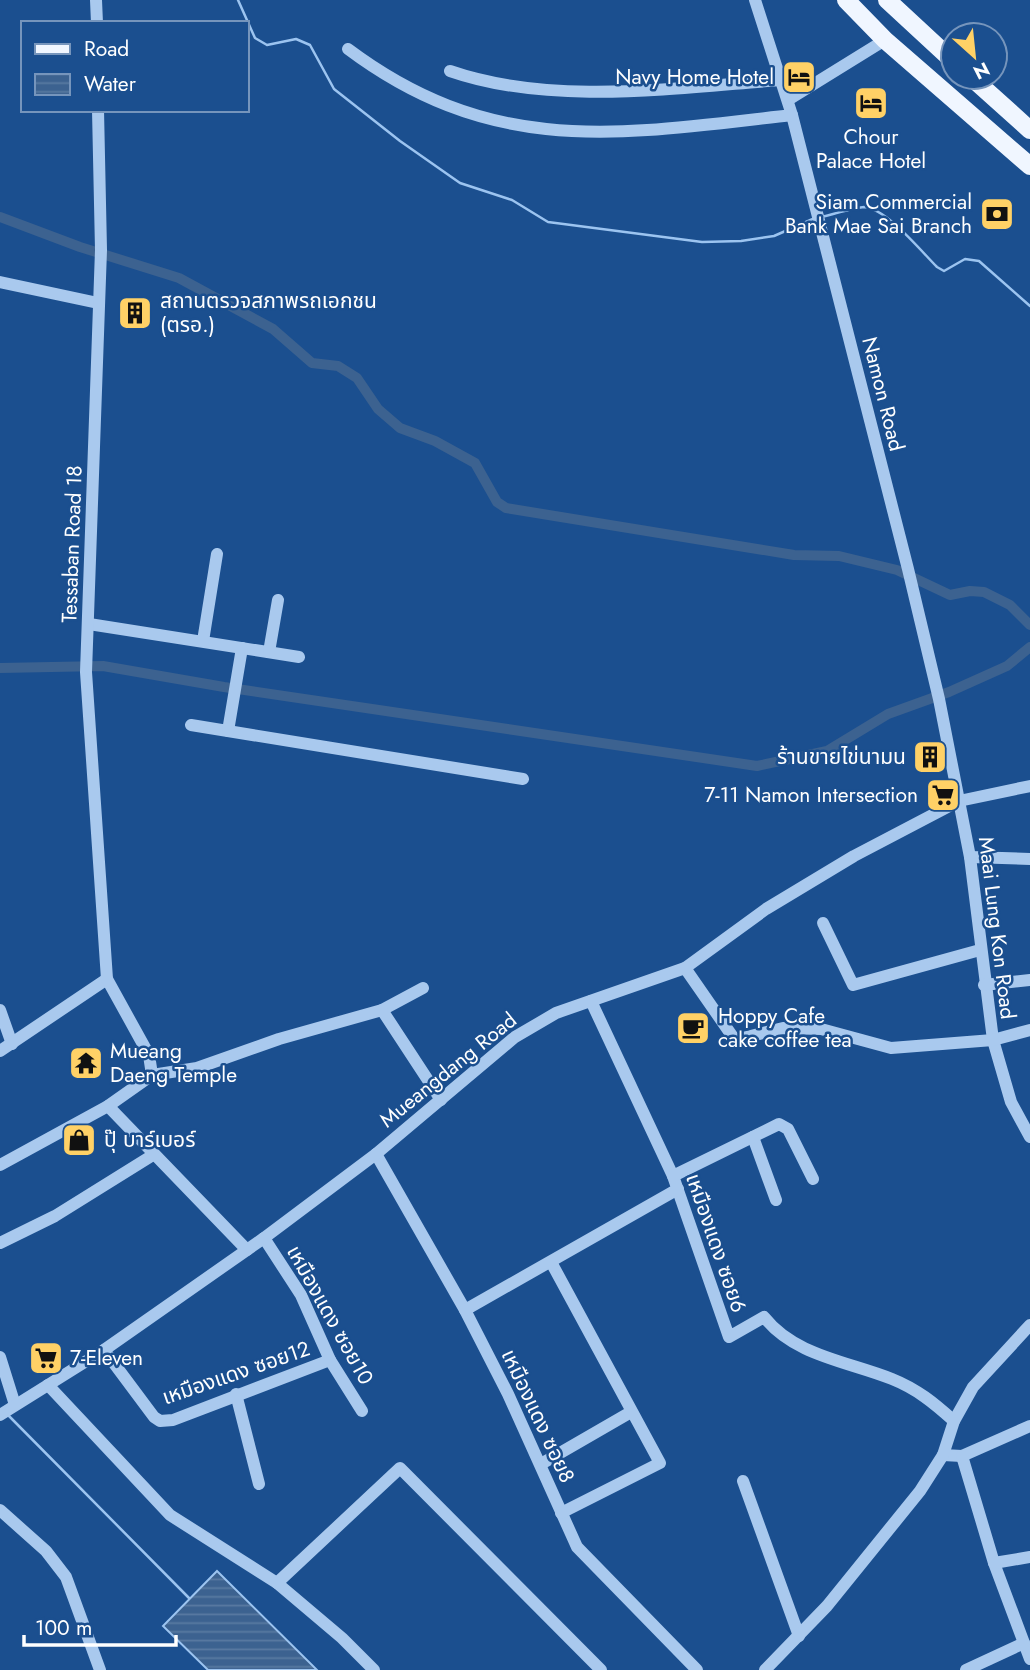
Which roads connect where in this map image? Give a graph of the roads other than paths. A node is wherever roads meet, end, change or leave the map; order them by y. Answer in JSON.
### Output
{"nodes":[{"id":1,"x":96,"y":0,"type":"edge"},
{"id":2,"x":755,"y":0,"type":"edge"},
{"id":3,"x":846,"y":0,"type":"edge"},
{"id":4,"x":895,"y":3,"type":"edge"},
{"id":5,"x":97,"y":21,"type":"edge"},
{"id":6,"x":885,"y":40,"type":"junction"},
{"id":7,"x":939,"y":47,"type":"edge"},
{"id":8,"x":348,"y":49,"type":"dead end"},
{"id":9,"x":450,"y":71,"type":"dead end"},
{"id":10,"x":781,"y":80,"type":"junction"},
{"id":11,"x":987,"y":91,"type":"edge"},
{"id":12,"x":788,"y":100,"type":"junction"},
{"id":13,"x":98,"y":112,"type":"edge"},
{"id":14,"x":792,"y":115,"type":"junction"},
{"id":15,"x":1030,"y":130,"type":"edge"},
{"id":16,"x":1030,"y":166,"type":"edge"},
{"id":17,"x":0,"y":282,"type":"edge"},
{"id":18,"x":98,"y":303,"type":"junction"},
{"id":19,"x":216,"y":554,"type":"dead end"},
{"id":20,"x":278,"y":600,"type":"dead end"},
{"id":21,"x":89,"y":624,"type":"junction"},
{"id":22,"x":203,"y":641,"type":"junction"},
{"id":23,"x":242,"y":648,"type":"junction"},
{"id":24,"x":269,"y":652,"type":"junction"},
{"id":25,"x":299,"y":657,"type":"dead end"},
{"id":26,"x":191,"y":725,"type":"dead end"},
{"id":27,"x":228,"y":731,"type":"junction"},
{"id":28,"x":523,"y":779,"type":"dead end"},
{"id":29,"x":1030,"y":786,"type":"edge"},
{"id":30,"x":959,"y":801,"type":"junction"},
{"id":31,"x":970,"y":857,"type":"junction"},
{"id":32,"x":1030,"y":859,"type":"edge"},
{"id":33,"x":823,"y":923,"type":"dead end"},
{"id":34,"x":980,"y":950,"type":"junction"},
{"id":35,"x":685,"y":968,"type":"junction"},
{"id":36,"x":107,"y":979,"type":"junction"},
{"id":37,"x":1030,"y":980,"type":"edge"},
{"id":38,"x":984,"y":985,"type":"junction"},
{"id":39,"x":423,"y":988,"type":"dead end"},
{"id":40,"x":591,"y":1001,"type":"junction"},
{"id":41,"x":0,"y":1010,"type":"edge"},
{"id":42,"x":383,"y":1010,"type":"junction"},
{"id":43,"x":1030,"y":1030,"type":"edge"},
{"id":44,"x":993,"y":1040,"type":"junction"},
{"id":45,"x":12,"y":1044,"type":"junction"},
{"id":46,"x":0,"y":1051,"type":"edge"},
{"id":47,"x":152,"y":1075,"type":"junction"},
{"id":48,"x":441,"y":1100,"type":"junction"},
{"id":49,"x":108,"y":1106,"type":"junction"},
{"id":50,"x":752,"y":1137,"type":"junction"},
{"id":51,"x":1030,"y":1137,"type":"edge"},
{"id":52,"x":376,"y":1154,"type":"junction"},
{"id":53,"x":153,"y":1155,"type":"junction"},
{"id":54,"x":1,"y":1161,"type":"edge"},
{"id":55,"x":673,"y":1176,"type":"junction"},
{"id":56,"x":813,"y":1180,"type":"dead end"},
{"id":57,"x":678,"y":1189,"type":"junction"},
{"id":58,"x":776,"y":1200,"type":"dead end"},
{"id":59,"x":264,"y":1238,"type":"junction"},
{"id":60,"x":0,"y":1242,"type":"edge"},
{"id":61,"x":247,"y":1250,"type":"junction"},
{"id":62,"x":551,"y":1262,"type":"junction"},
{"id":63,"x":465,"y":1310,"type":"junction"},
{"id":64,"x":1030,"y":1325,"type":"edge"},
{"id":65,"x":104,"y":1350,"type":"junction"},
{"id":66,"x":0,"y":1357,"type":"edge"},
{"id":67,"x":330,"y":1360,"type":"junction"},
{"id":68,"x":2,"y":1377,"type":"edge"},
{"id":69,"x":48,"y":1385,"type":"junction"},
{"id":70,"x":236,"y":1394,"type":"junction"},
{"id":71,"x":8,"y":1410,"type":"edge"},
{"id":72,"x":362,"y":1411,"type":"dead end"},
{"id":73,"x":631,"y":1412,"type":"junction"},
{"id":74,"x":954,"y":1421,"type":"junction"},
{"id":75,"x":1030,"y":1426,"type":"edge"},
{"id":76,"x":943,"y":1455,"type":"junction"},
{"id":77,"x":962,"y":1456,"type":"junction"},
{"id":78,"x":541,"y":1464,"type":"junction"},
{"id":79,"x":743,"y":1481,"type":"dead end"},
{"id":80,"x":259,"y":1484,"type":"dead end"},
{"id":81,"x":0,"y":1510,"type":"edge"},
{"id":82,"x":561,"y":1513,"type":"junction"},
{"id":83,"x":1030,"y":1557,"type":"edge"},
{"id":84,"x":994,"y":1563,"type":"junction"},
{"id":85,"x":277,"y":1583,"type":"junction"},
{"id":86,"x":799,"y":1636,"type":"junction"},
{"id":87,"x":1024,"y":1643,"type":"junction"},
{"id":88,"x":1030,"y":1659,"type":"edge"},
{"id":89,"x":772,"y":1668,"type":"edge"},
{"id":90,"x":100,"y":1670,"type":"edge"},
{"id":91,"x":374,"y":1670,"type":"edge"},
{"id":92,"x":601,"y":1670,"type":"edge"},
{"id":93,"x":697,"y":1670,"type":"edge"},
{"id":94,"x":966,"y":1670,"type":"edge"}],
"edges":[{"from":1,"to":5,"type":"street"},
{"from":2,"to":10,"type":"street","name":"Namon Road"},
{"from":3,"to":6,"type":"main road"},
{"from":4,"to":7,"type":"main road"},
{"from":6,"to":12,"type":"street"},
{"from":6,"to":16,"type":"main road"},
{"from":8,"to":14,"type":"street"},
{"from":9,"to":10,"type":"street"},
{"from":10,"to":12,"type":"street","name":"Namon Road"},
{"from":11,"to":15,"type":"main road"},
{"from":12,"to":14,"type":"street","name":"Namon Road"},
{"from":13,"to":18,"type":"street","name":"Tessaban Road 18"},
{"from":14,"to":30,"type":"street","name":"Namon Road"},
{"from":17,"to":18,"type":"street"},
{"from":18,"to":21,"type":"street","name":"Tessaban Road 18"},
{"from":19,"to":22,"type":"street"},
{"from":20,"to":24,"type":"street"},
{"from":21,"to":22,"type":"street"},
{"from":21,"to":36,"type":"street","name":"Tessaban Road 18"},
{"from":22,"to":23,"type":"street"},
{"from":23,"to":24,"type":"street"},
{"from":23,"to":27,"type":"street"},
{"from":24,"to":25,"type":"street"},
{"from":26,"to":27,"type":"street"},
{"from":27,"to":28,"type":"street"},
{"from":29,"to":30,"type":"street","name":"Mueangdang Road"},
{"from":30,"to":31,"type":"street","name":"Maai Lung Kon Road"},
{"from":30,"to":35,"type":"street","name":"Mueangdang Road"},
{"from":31,"to":32,"type":"street"},
{"from":31,"to":34,"type":"street","name":"Maai Lung Kon Road"},
{"from":33,"to":34,"type":"street"},
{"from":34,"to":38,"type":"street","name":"Maai Lung Kon Road"},
{"from":35,"to":40,"type":"street","name":"Mueangdang Road"},
{"from":35,"to":44,"type":"street"},
{"from":36,"to":45,"type":"street"},
{"from":36,"to":47,"type":"street"},
{"from":37,"to":38,"type":"street"},
{"from":38,"to":44,"type":"street","name":"Maai Lung Kon Road"},
{"from":39,"to":42,"type":"street"},
{"from":40,"to":48,"type":"street","name":"Mueangdang Road"},
{"from":40,"to":55,"type":"street","name":"เหมืองแดง ซอย6"},
{"from":41,"to":45,"type":"street"},
{"from":42,"to":47,"type":"street"},
{"from":42,"to":48,"type":"street"},
{"from":43,"to":44,"type":"street"},
{"from":44,"to":51,"type":"street","name":"Maai Lung Kon Road"},
{"from":45,"to":46,"type":"street"},
{"from":47,"to":49,"type":"street"},
{"from":48,"to":52,"type":"street","name":"Mueangdang Road"},
{"from":49,"to":53,"type":"street"},
{"from":49,"to":54,"type":"street"},
{"from":50,"to":55,"type":"street"},
{"from":50,"to":56,"type":"street"},
{"from":50,"to":58,"type":"street"},
{"from":52,"to":59,"type":"street","name":"Mueangdang Road"},
{"from":52,"to":63,"type":"street","name":"เหมืองแดง ซอย8"},
{"from":53,"to":60,"type":"street"},
{"from":53,"to":61,"type":"street"},
{"from":55,"to":57,"type":"street","name":"เหมืองแดง ซอย6"},
{"from":57,"to":62,"type":"street"},
{"from":57,"to":74,"type":"street","name":"เหมืองแดง ซอย6"},
{"from":59,"to":61,"type":"street","name":"Mueangdang Road"},
{"from":59,"to":67,"type":"street","name":"เหมืองแดง ซอย10"},
{"from":61,"to":65,"type":"street","name":"Mueangdang Road"},
{"from":62,"to":63,"type":"street"},
{"from":62,"to":73,"type":"street"},
{"from":63,"to":78,"type":"street","name":"เหมืองแดง ซอย8"},
{"from":64,"to":74,"type":"street"},
{"from":65,"to":69,"type":"street","name":"Mueangdang Road"},
{"from":65,"to":70,"type":"street","name":"เหมืองแดง ซอย12"},
{"from":66,"to":68,"type":"street"},
{"from":67,"to":70,"type":"street","name":"เหมืองแดง ซอย12"},
{"from":67,"to":72,"type":"street","name":"เหมืองแดง ซอย10"},
{"from":68,"to":71,"type":"street"},
{"from":69,"to":71,"type":"street","name":"Mueangdang Road"},
{"from":69,"to":85,"type":"street"},
{"from":70,"to":80,"type":"street"},
{"from":73,"to":78,"type":"street"},
{"from":73,"to":82,"type":"street"},
{"from":74,"to":76,"type":"street"},
{"from":75,"to":77,"type":"street"},
{"from":76,"to":77,"type":"street"},
{"from":76,"to":86,"type":"street"},
{"from":77,"to":84,"type":"street"},
{"from":78,"to":82,"type":"street","name":"เหมืองแดง ซอย8"},
{"from":79,"to":86,"type":"street"},
{"from":81,"to":90,"type":"street"},
{"from":82,"to":93,"type":"street","name":"เหมืองแดง ซอย8"},
{"from":83,"to":84,"type":"street"},
{"from":84,"to":87,"type":"street"},
{"from":85,"to":91,"type":"street"},
{"from":85,"to":92,"type":"street"},
{"from":86,"to":89,"type":"street"},
{"from":87,"to":88,"type":"street"},
{"from":87,"to":94,"type":"street"}]}
